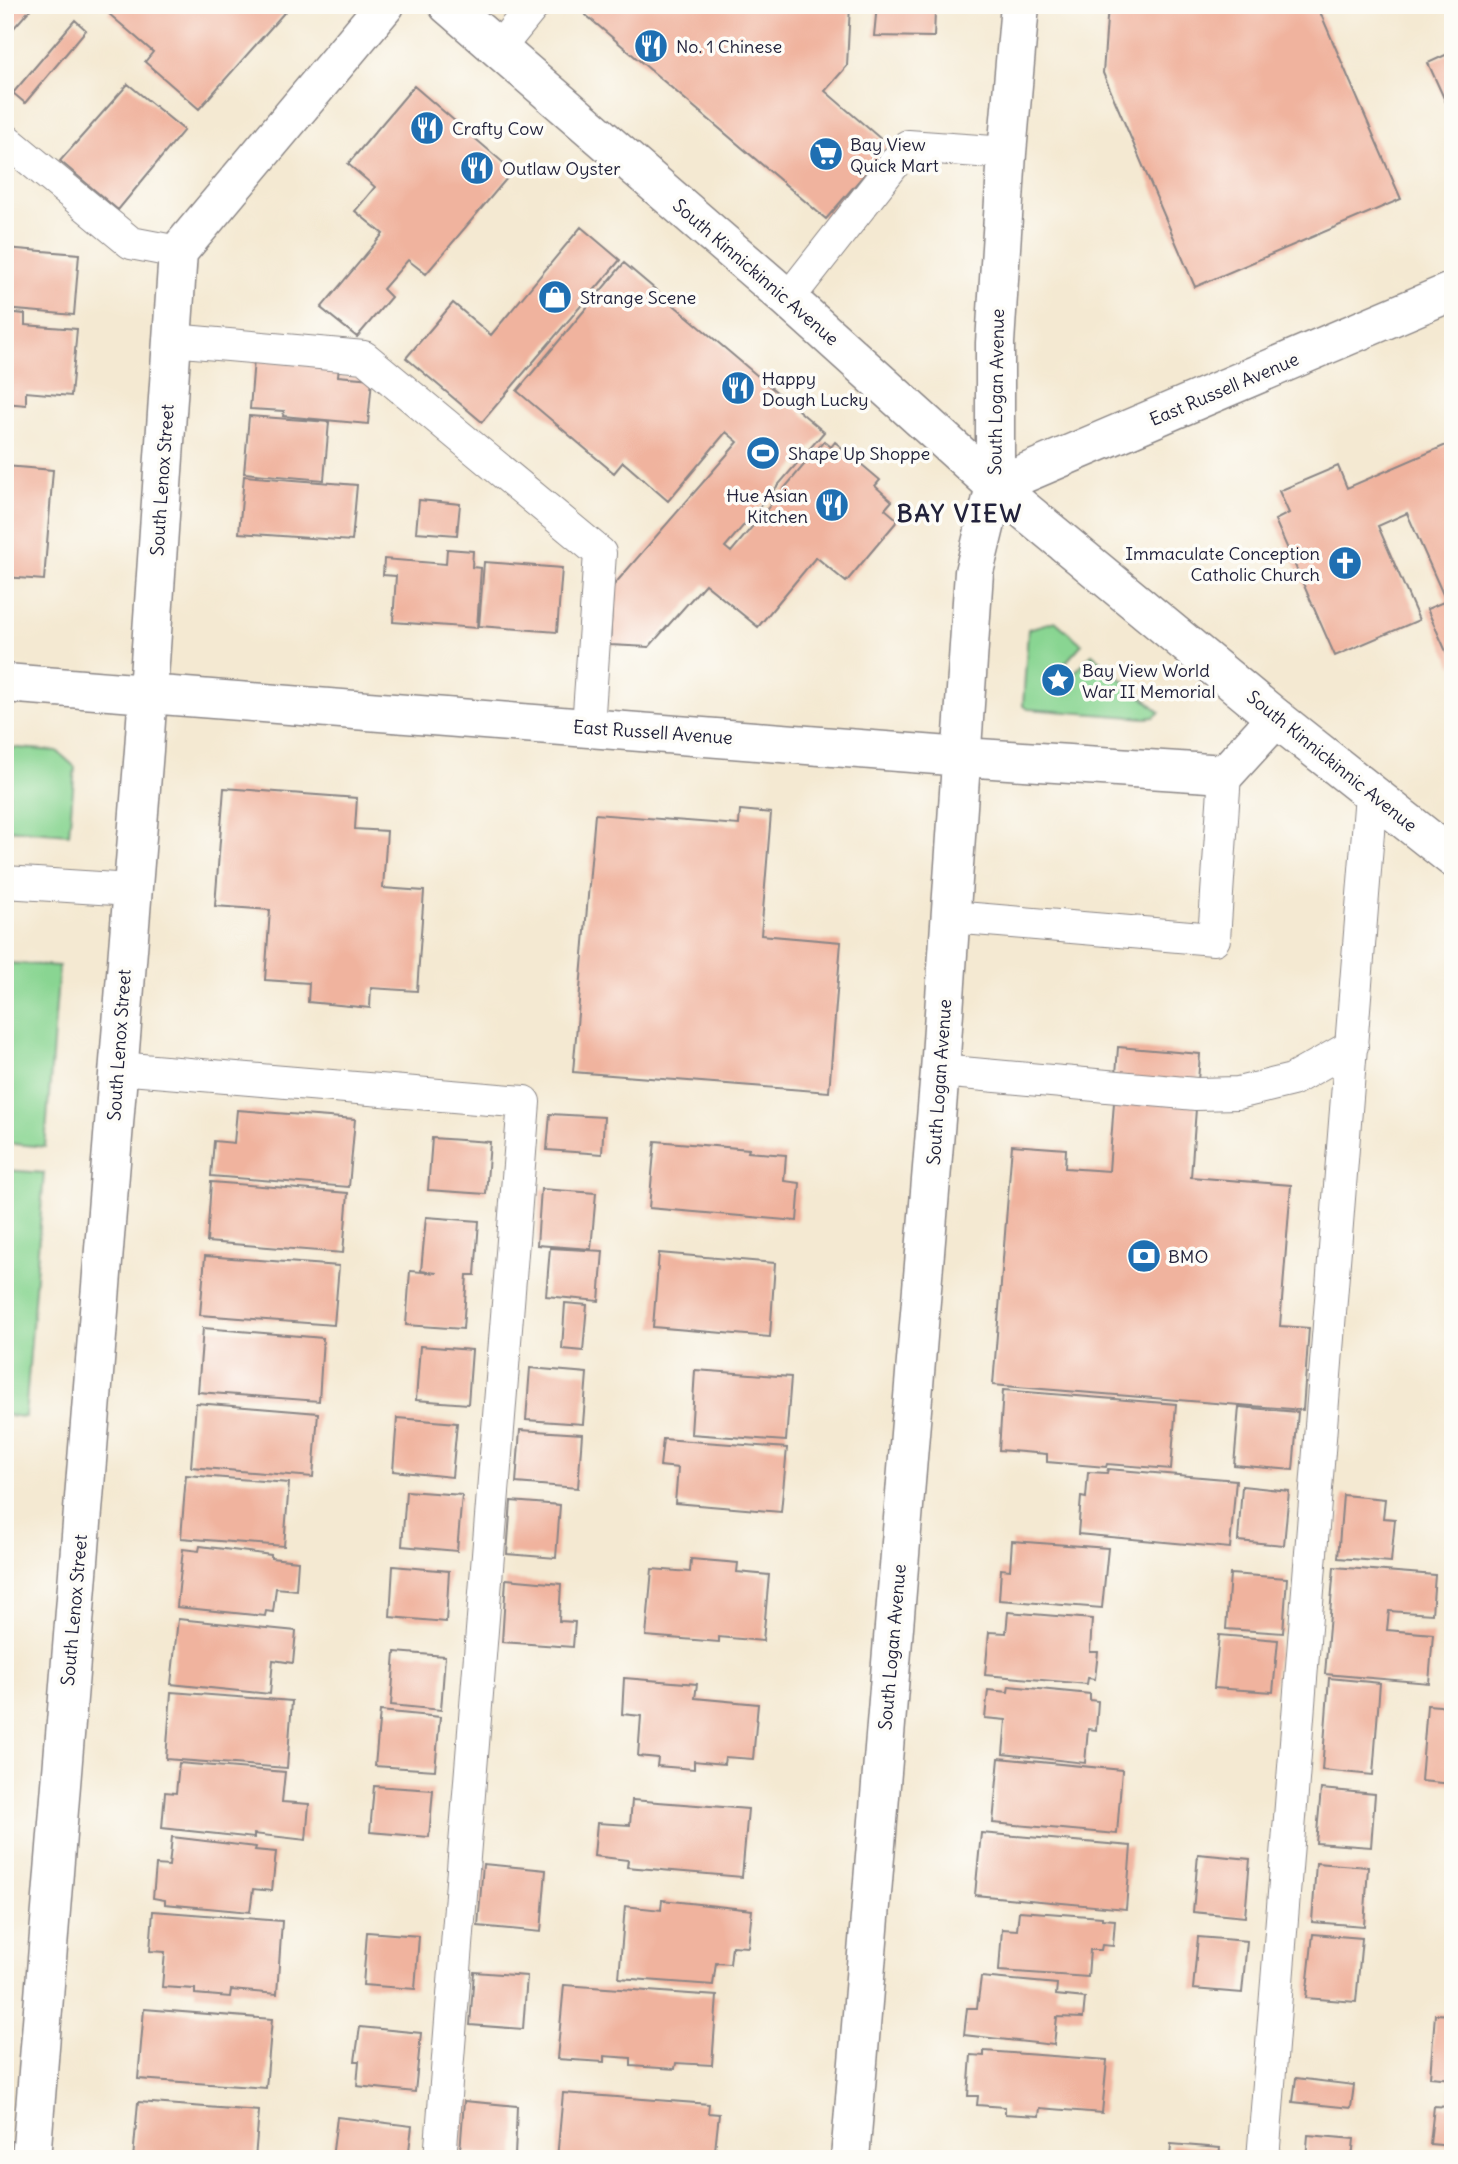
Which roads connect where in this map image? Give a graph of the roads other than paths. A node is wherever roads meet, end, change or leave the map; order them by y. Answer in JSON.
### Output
{"nodes":[{"id":1,"x":385,"y":5,"type":"edge"},
{"id":2,"x":448,"y":5,"type":"edge"},
{"id":3,"x":534,"y":5,"type":"edge"},
{"id":4,"x":1020,"y":5,"type":"edge"},
{"id":5,"x":499,"y":47,"type":"junction"},
{"id":6,"x":5,"y":139,"type":"edge"},
{"id":7,"x":1007,"y":153,"type":"junction"},
{"id":8,"x":178,"y":252,"type":"junction"},
{"id":9,"x":1453,"y":291,"type":"edge"},
{"id":10,"x":788,"y":299,"type":"junction"},
{"id":11,"x":172,"y":340,"type":"junction"},
{"id":12,"x":995,"y":486,"type":"junction"},
{"id":13,"x":5,"y":683,"type":"edge"},
{"id":14,"x":148,"y":693,"type":"junction"},
{"id":15,"x":1276,"y":718,"type":"junction"},
{"id":16,"x":588,"y":727,"type":"junction"},
{"id":17,"x":963,"y":757,"type":"junction"},
{"id":18,"x":1225,"y":774,"type":"junction"},
{"id":19,"x":1371,"y":794,"type":"junction"},
{"id":20,"x":1453,"y":858,"type":"edge"},
{"id":21,"x":5,"y":882,"type":"edge"},
{"id":22,"x":131,"y":890,"type":"junction"},
{"id":23,"x":951,"y":917,"type":"junction"},
{"id":24,"x":1352,"y":1046,"type":"junction"},
{"id":25,"x":117,"y":1068,"type":"junction"},
{"id":26,"x":940,"y":1071,"type":"junction"},
{"id":27,"x":31,"y":2159,"type":"edge"},
{"id":28,"x":440,"y":2159,"type":"edge"},
{"id":29,"x":850,"y":2159,"type":"edge"},
{"id":30,"x":1263,"y":2159,"type":"edge"}],
"edges":[{"from":1,"to":8,"type":"street"},
{"from":2,"to":5,"type":"street","name":"South Kinnickinnic Avenue"},
{"from":3,"to":5,"type":"lane"},
{"from":4,"to":7,"type":"street","name":"South Logan Avenue"},
{"from":5,"to":10,"type":"street","name":"South Kinnickinnic Avenue"},
{"from":6,"to":8,"type":"lane"},
{"from":7,"to":10,"type":"lane"},
{"from":7,"to":12,"type":"street","name":"South Logan Avenue"},
{"from":8,"to":11,"type":"street","name":"South Lenox Street"},
{"from":9,"to":12,"type":"street","name":"East Russell Avenue"},
{"from":10,"to":12,"type":"street","name":"South Kinnickinnic Avenue"},
{"from":11,"to":14,"type":"street","name":"South Lenox Street"},
{"from":11,"to":16,"type":"lane"},
{"from":12,"to":15,"type":"street","name":"South Kinnickinnic Avenue"},
{"from":12,"to":17,"type":"street","name":"South Logan Avenue"},
{"from":13,"to":14,"type":"street","name":"East Russell Avenue"},
{"from":14,"to":16,"type":"street","name":"East Russell Avenue"},
{"from":14,"to":22,"type":"street","name":"South Lenox Street"},
{"from":15,"to":18,"type":"street"},
{"from":15,"to":19,"type":"street","name":"South Kinnickinnic Avenue"},
{"from":16,"to":17,"type":"street","name":"East Russell Avenue"},
{"from":17,"to":18,"type":"street","name":"East Russell Avenue"},
{"from":17,"to":23,"type":"street","name":"South Logan Avenue"},
{"from":18,"to":23,"type":"lane"},
{"from":19,"to":20,"type":"street","name":"South Kinnickinnic Avenue"},
{"from":19,"to":24,"type":"lane"},
{"from":21,"to":22,"type":"lane"},
{"from":22,"to":25,"type":"street","name":"South Lenox Street"},
{"from":23,"to":26,"type":"street","name":"South Logan Avenue"},
{"from":24,"to":26,"type":"lane"},
{"from":24,"to":30,"type":"lane"},
{"from":25,"to":27,"type":"street","name":"South Lenox Street"},
{"from":25,"to":28,"type":"lane"},
{"from":26,"to":29,"type":"street","name":"South Logan Avenue"}]}
